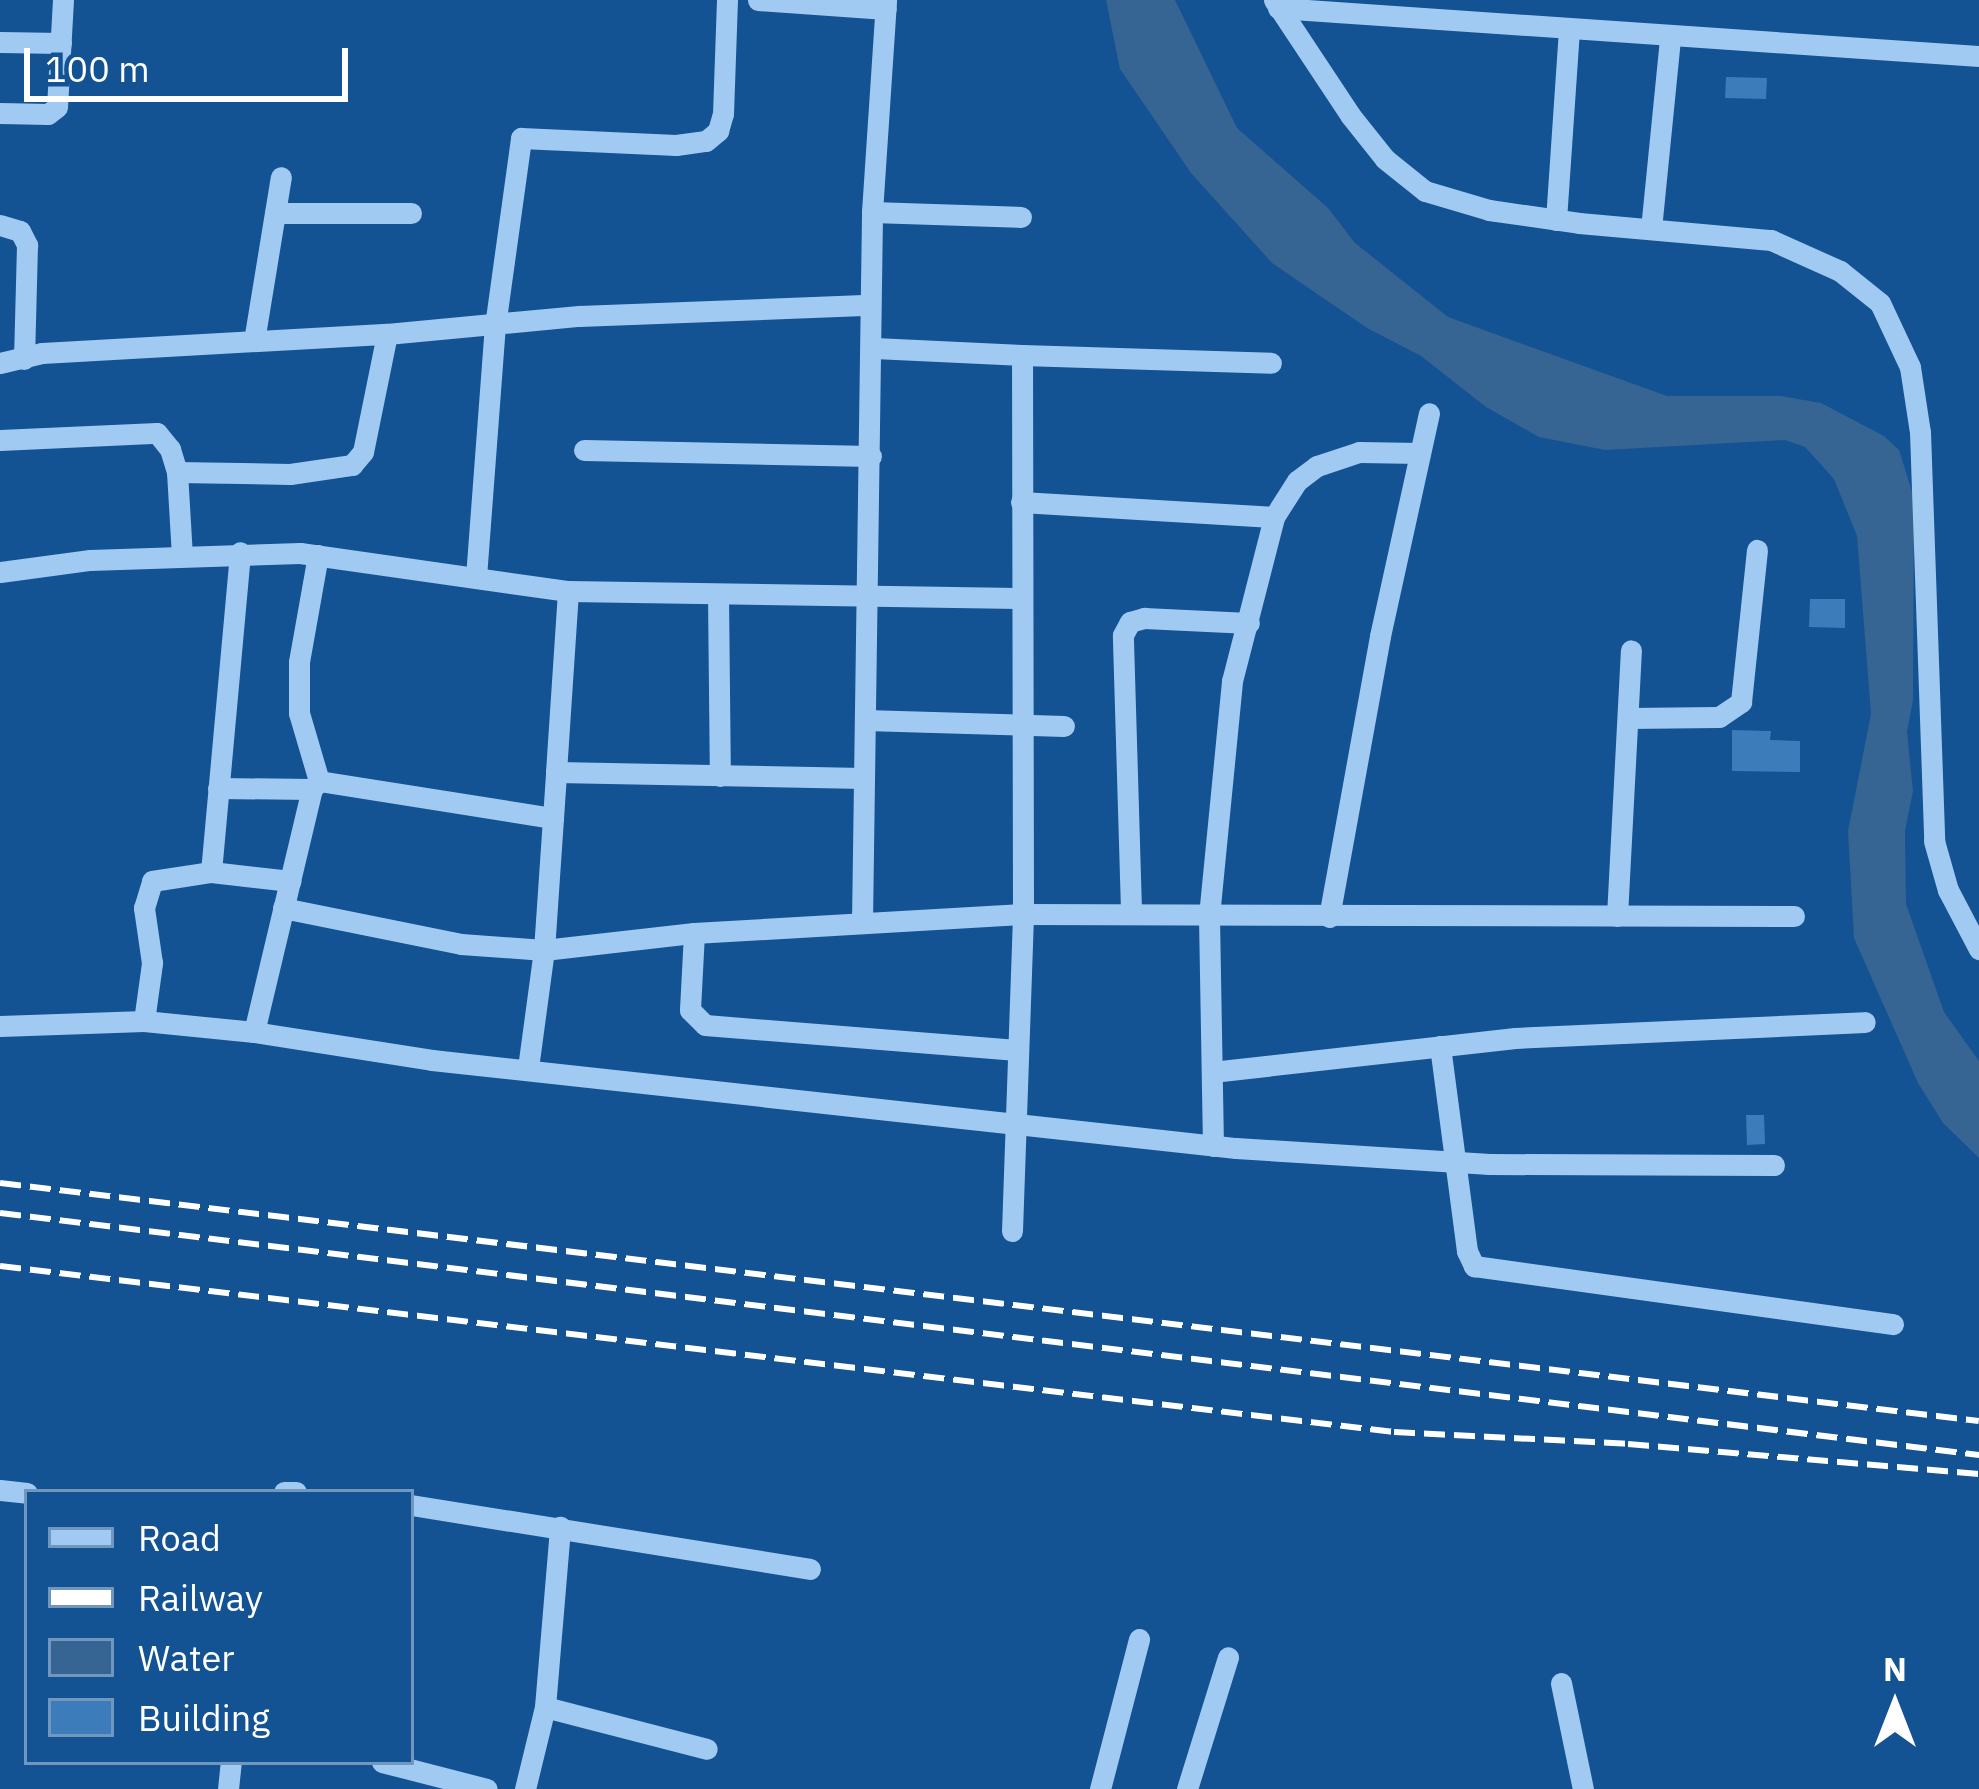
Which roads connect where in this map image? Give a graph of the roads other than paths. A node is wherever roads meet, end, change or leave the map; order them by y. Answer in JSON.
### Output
{"nodes":[{"id":1,"x":63,"y":0,"type":"edge"},
{"id":2,"x":727,"y":0,"type":"edge"},
{"id":3,"x":758,"y":0,"type":"edge"},
{"id":4,"x":886,"y":4,"type":"edge"},
{"id":5,"x":1276,"y":4,"type":"edge"},
{"id":6,"x":1569,"y":30,"type":"junction"},
{"id":7,"x":1670,"y":38,"type":"junction"},
{"id":8,"x":0,"y":42,"type":"edge"},
{"id":9,"x":62,"y":43,"type":"junction"},
{"id":10,"x":1979,"y":56,"type":"edge"},
{"id":11,"x":0,"y":113,"type":"edge"},
{"id":12,"x":281,"y":177,"type":"dead end"},
{"id":13,"x":872,"y":212,"type":"junction"},
{"id":14,"x":275,"y":213,"type":"junction"},
{"id":15,"x":411,"y":213,"type":"dead end"},
{"id":16,"x":1021,"y":217,"type":"dead end"},
{"id":17,"x":1556,"y":220,"type":"junction"},
{"id":18,"x":0,"y":225,"type":"edge"},
{"id":19,"x":1652,"y":229,"type":"junction"},
{"id":20,"x":871,"y":305,"type":"junction"},
{"id":21,"x":495,"y":326,"type":"junction"},
{"id":22,"x":387,"y":334,"type":"junction"},
{"id":23,"x":254,"y":341,"type":"junction"},
{"id":24,"x":874,"y":348,"type":"junction"},
{"id":25,"x":1022,"y":356,"type":"junction"},
{"id":26,"x":24,"y":359,"type":"junction"},
{"id":27,"x":0,"y":362,"type":"edge"},
{"id":28,"x":1271,"y":363,"type":"dead end"},
{"id":29,"x":1429,"y":412,"type":"dead end"},
{"id":30,"x":0,"y":440,"type":"edge"},
{"id":31,"x":584,"y":450,"type":"dead end"},
{"id":32,"x":1420,"y":453,"type":"junction"},
{"id":33,"x":871,"y":456,"type":"junction"},
{"id":34,"x":177,"y":472,"type":"junction"},
{"id":35,"x":1021,"y":502,"type":"junction"},
{"id":36,"x":1274,"y":517,"type":"junction"},
{"id":37,"x":1757,"y":550,"type":"dead end"},
{"id":38,"x":240,"y":552,"type":"junction"},
{"id":39,"x":182,"y":555,"type":"junction"},
{"id":40,"x":318,"y":555,"type":"junction"},
{"id":41,"x":0,"y":572,"type":"edge"},
{"id":42,"x":476,"y":577,"type":"junction"},
{"id":43,"x":568,"y":591,"type":"junction"},
{"id":44,"x":868,"y":594,"type":"junction"},
{"id":45,"x":718,"y":595,"type":"junction"},
{"id":46,"x":1020,"y":598,"type":"junction"},
{"id":47,"x":1249,"y":622,"type":"junction"},
{"id":48,"x":1631,"y":650,"type":"dead end"},
{"id":49,"x":1628,"y":718,"type":"junction"},
{"id":50,"x":865,"y":720,"type":"junction"},
{"id":51,"x":1018,"y":724,"type":"junction"},
{"id":52,"x":1064,"y":726,"type":"dead end"},
{"id":53,"x":556,"y":772,"type":"junction"},
{"id":54,"x":720,"y":776,"type":"junction"},
{"id":55,"x":863,"y":778,"type":"junction"},
{"id":56,"x":316,"y":785,"type":"junction"},
{"id":57,"x":218,"y":788,"type":"junction"},
{"id":58,"x":553,"y":818,"type":"junction"},
{"id":59,"x":211,"y":872,"type":"junction"},
{"id":60,"x":290,"y":881,"type":"junction"},
{"id":61,"x":284,"y":908,"type":"junction"},
{"id":62,"x":1131,"y":910,"type":"junction"},
{"id":63,"x":1023,"y":914,"type":"junction"},
{"id":64,"x":1209,"y":916,"type":"junction"},
{"id":65,"x":1617,"y":916,"type":"junction"},
{"id":66,"x":1794,"y":916,"type":"dead end"},
{"id":67,"x":1328,"y":917,"type":"junction"},
{"id":68,"x":862,"y":922,"type":"junction"},
{"id":69,"x":694,"y":933,"type":"junction"},
{"id":70,"x":1979,"y":949,"type":"edge"},
{"id":71,"x":544,"y":950,"type":"junction"},
{"id":72,"x":144,"y":1021,"type":"junction"},
{"id":73,"x":1865,"y":1022,"type":"dead end"},
{"id":74,"x":0,"y":1026,"type":"edge"},
{"id":75,"x":254,"y":1032,"type":"junction"},
{"id":76,"x":1440,"y":1046,"type":"junction"},
{"id":77,"x":1017,"y":1050,"type":"junction"},
{"id":78,"x":528,"y":1068,"type":"junction"},
{"id":79,"x":1212,"y":1072,"type":"junction"},
{"id":80,"x":1015,"y":1120,"type":"junction"},
{"id":81,"x":1213,"y":1146,"type":"junction"},
{"id":82,"x":1460,"y":1162,"type":"junction"},
{"id":83,"x":1774,"y":1165,"type":"dead end"},
{"id":84,"x":1012,"y":1231,"type":"dead end"},
{"id":85,"x":1893,"y":1324,"type":"dead end"},
{"id":86,"x":414,"y":1505,"type":"edge"},
{"id":87,"x":560,"y":1527,"type":"junction"},
{"id":88,"x":810,"y":1569,"type":"dead end"},
{"id":89,"x":1138,"y":1639,"type":"dead end"},
{"id":90,"x":1228,"y":1657,"type":"dead end"},
{"id":91,"x":1561,"y":1683,"type":"dead end"},
{"id":92,"x":545,"y":1707,"type":"junction"},
{"id":93,"x":706,"y":1749,"type":"dead end"},
{"id":94,"x":394,"y":1765,"type":"edge"},
{"id":95,"x":487,"y":1789,"type":"edge"},
{"id":96,"x":525,"y":1789,"type":"edge"},
{"id":97,"x":1100,"y":1789,"type":"edge"},
{"id":98,"x":1186,"y":1789,"type":"edge"},
{"id":99,"x":1583,"y":1789,"type":"edge"}],
"edges":[{"from":1,"to":9,"type":"street"},
{"from":2,"to":21,"type":"street"},
{"from":3,"to":4,"type":"street"},
{"from":4,"to":13,"type":"street"},
{"from":5,"to":6,"type":"street"},
{"from":5,"to":17,"type":"street"},
{"from":6,"to":7,"type":"street"},
{"from":6,"to":17,"type":"street"},
{"from":7,"to":10,"type":"street"},
{"from":7,"to":19,"type":"street"},
{"from":8,"to":9,"type":"street"},
{"from":9,"to":11,"type":"street"},
{"from":12,"to":14,"type":"street"},
{"from":13,"to":16,"type":"street"},
{"from":13,"to":20,"type":"street"},
{"from":14,"to":15,"type":"street"},
{"from":14,"to":23,"type":"street"},
{"from":17,"to":19,"type":"street"},
{"from":18,"to":26,"type":"street"},
{"from":19,"to":70,"type":"street"},
{"from":20,"to":21,"type":"street"},
{"from":20,"to":24,"type":"street"},
{"from":21,"to":22,"type":"street"},
{"from":21,"to":42,"type":"street"},
{"from":22,"to":23,"type":"street"},
{"from":22,"to":34,"type":"street"},
{"from":23,"to":26,"type":"street"},
{"from":24,"to":25,"type":"street"},
{"from":24,"to":33,"type":"street"},
{"from":25,"to":28,"type":"street"},
{"from":25,"to":35,"type":"street"},
{"from":26,"to":27,"type":"street"},
{"from":29,"to":32,"type":"street"},
{"from":30,"to":34,"type":"street"},
{"from":31,"to":33,"type":"street"},
{"from":32,"to":36,"type":"street"},
{"from":32,"to":67,"type":"street"},
{"from":33,"to":44,"type":"street"},
{"from":34,"to":39,"type":"street"},
{"from":35,"to":36,"type":"street"},
{"from":35,"to":46,"type":"street"},
{"from":36,"to":47,"type":"street"},
{"from":37,"to":49,"type":"street"},
{"from":38,"to":39,"type":"street"},
{"from":38,"to":40,"type":"street"},
{"from":38,"to":57,"type":"street"},
{"from":39,"to":41,"type":"street"},
{"from":40,"to":42,"type":"street"},
{"from":40,"to":56,"type":"street"},
{"from":42,"to":43,"type":"street"},
{"from":43,"to":45,"type":"street"},
{"from":43,"to":53,"type":"street"},
{"from":44,"to":45,"type":"street"},
{"from":44,"to":46,"type":"street"},
{"from":44,"to":50,"type":"street"},
{"from":45,"to":54,"type":"street"},
{"from":46,"to":51,"type":"street"},
{"from":47,"to":62,"type":"street"},
{"from":47,"to":64,"type":"street"},
{"from":48,"to":49,"type":"street"},
{"from":49,"to":65,"type":"street"},
{"from":50,"to":51,"type":"street"},
{"from":50,"to":55,"type":"street"},
{"from":51,"to":52,"type":"street"},
{"from":51,"to":63,"type":"street"},
{"from":53,"to":54,"type":"street"},
{"from":53,"to":58,"type":"street"},
{"from":54,"to":55,"type":"street"},
{"from":55,"to":68,"type":"street"},
{"from":56,"to":57,"type":"street"},
{"from":56,"to":58,"type":"street"},
{"from":56,"to":60,"type":"street"},
{"from":57,"to":59,"type":"street"},
{"from":58,"to":71,"type":"street"},
{"from":59,"to":60,"type":"street"},
{"from":59,"to":72,"type":"street"},
{"from":60,"to":61,"type":"street"},
{"from":61,"to":71,"type":"street"},
{"from":61,"to":75,"type":"street"},
{"from":62,"to":63,"type":"street"},
{"from":62,"to":64,"type":"street"},
{"from":63,"to":68,"type":"street"},
{"from":63,"to":77,"type":"street"},
{"from":64,"to":67,"type":"street"},
{"from":64,"to":79,"type":"street"},
{"from":65,"to":66,"type":"street"},
{"from":65,"to":67,"type":"street"},
{"from":68,"to":69,"type":"street"},
{"from":69,"to":71,"type":"street"},
{"from":69,"to":77,"type":"street"},
{"from":71,"to":78,"type":"street"},
{"from":72,"to":74,"type":"street"},
{"from":72,"to":75,"type":"street"},
{"from":73,"to":76,"type":"street"},
{"from":75,"to":78,"type":"street"},
{"from":76,"to":79,"type":"street"},
{"from":76,"to":82,"type":"street"},
{"from":77,"to":80,"type":"street"},
{"from":78,"to":80,"type":"street"},
{"from":79,"to":81,"type":"street"},
{"from":80,"to":81,"type":"street"},
{"from":80,"to":84,"type":"street"},
{"from":81,"to":82,"type":"street"},
{"from":82,"to":83,"type":"street"},
{"from":82,"to":85,"type":"street"},
{"from":86,"to":87,"type":"street"},
{"from":87,"to":88,"type":"street"},
{"from":87,"to":92,"type":"street"},
{"from":89,"to":97,"type":"street"},
{"from":90,"to":98,"type":"street"},
{"from":91,"to":99,"type":"street"},
{"from":92,"to":93,"type":"street"},
{"from":92,"to":96,"type":"street"},
{"from":94,"to":95,"type":"street"}]}
